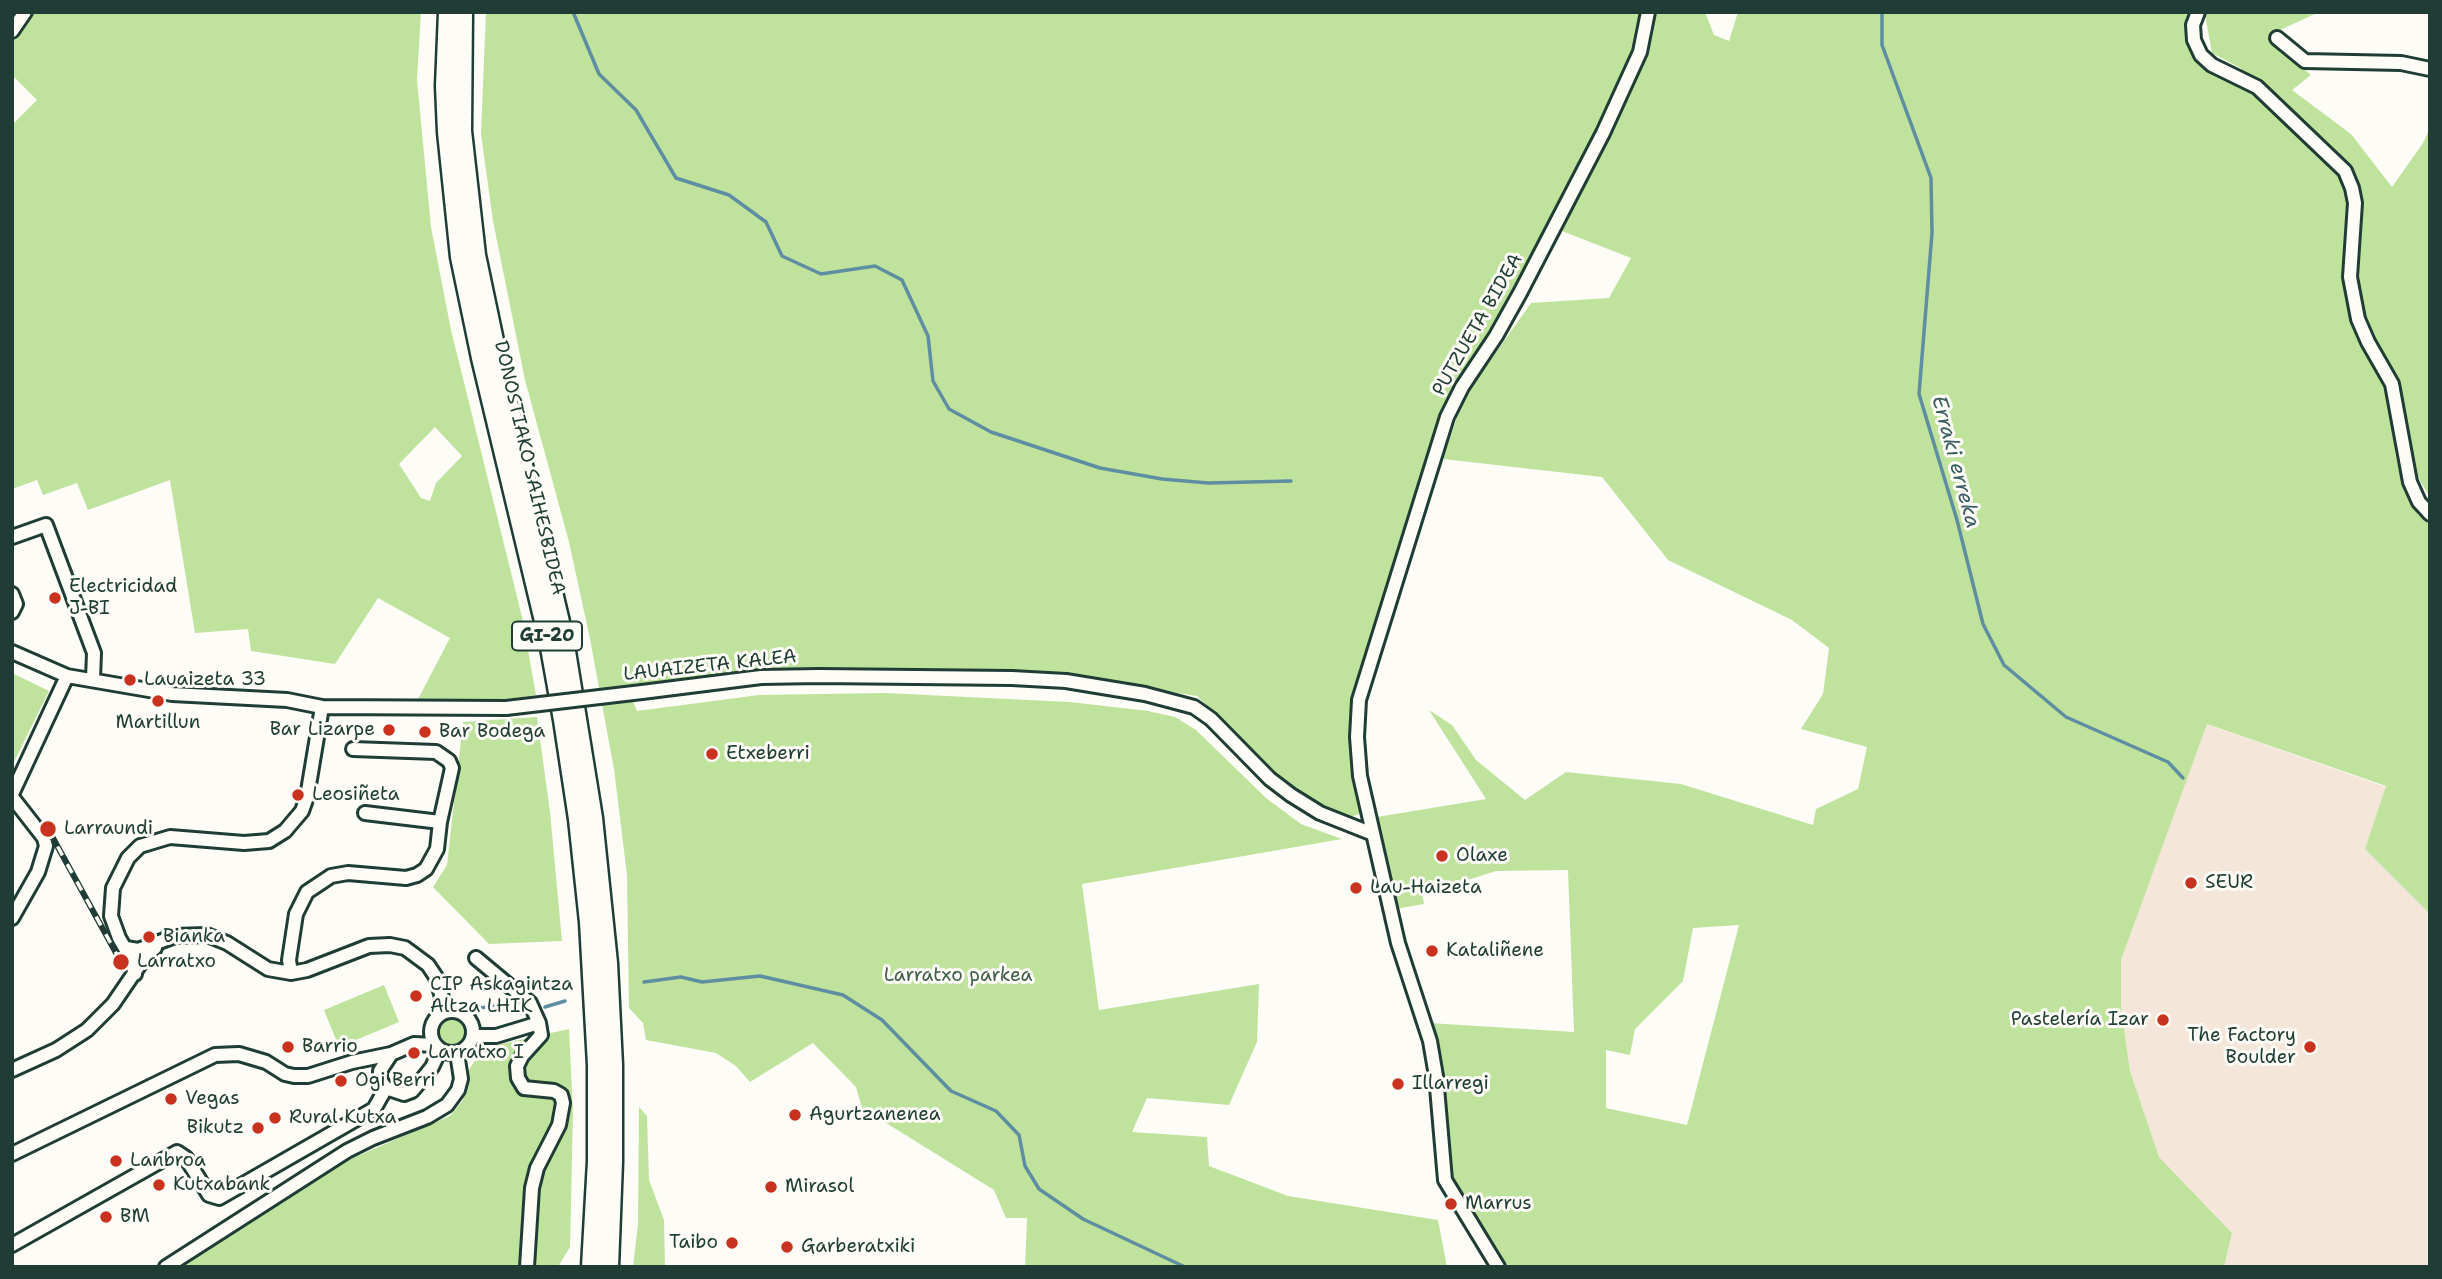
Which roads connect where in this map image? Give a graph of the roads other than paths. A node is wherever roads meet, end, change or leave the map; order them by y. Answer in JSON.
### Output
{"nodes":[{"id":1,"x":25,"y":12,"type":"edge"},
{"id":2,"x":448,"y":12,"type":"edge"},
{"id":3,"x":463,"y":12,"type":"edge"},
{"id":4,"x":1648,"y":12,"type":"edge"},
{"id":5,"x":2197,"y":12,"type":"edge"},
{"id":6,"x":12,"y":31,"type":"edge"},
{"id":7,"x":2277,"y":38,"type":"dead end"},
{"id":8,"x":2430,"y":69,"type":"edge"},
{"id":9,"x":2430,"y":514,"type":"edge"},
{"id":10,"x":12,"y":537,"type":"edge"},
{"id":11,"x":12,"y":594,"type":"edge"},
{"id":12,"x":12,"y":612,"type":"edge"},
{"id":13,"x":12,"y":652,"type":"edge"},
{"id":14,"x":67,"y":676,"type":"junction"},
{"id":15,"x":93,"y":679,"type":"junction"},
{"id":16,"x":322,"y":707,"type":"junction"},
{"id":17,"x":352,"y":749,"type":"dead end"},
{"id":18,"x":12,"y":795,"type":"edge"},
{"id":19,"x":1366,"y":803,"type":"junction"},
{"id":20,"x":365,"y":813,"type":"dead end"},
{"id":21,"x":440,"y":822,"type":"junction"},
{"id":22,"x":1350,"y":826,"type":"junction"},
{"id":23,"x":1373,"y":834,"type":"junction"},
{"id":24,"x":12,"y":918,"type":"edge"},
{"id":25,"x":196,"y":935,"type":"junction"},
{"id":26,"x":165,"y":939,"type":"junction"},
{"id":27,"x":126,"y":947,"type":"junction"},
{"id":28,"x":145,"y":958,"type":"junction"},
{"id":29,"x":475,"y":958,"type":"dead end"},
{"id":30,"x":291,"y":973,"type":"junction"},
{"id":31,"x":135,"y":974,"type":"junction"},
{"id":32,"x":446,"y":1012,"type":"junction"},
{"id":33,"x":540,"y":1023,"type":"junction"},
{"id":34,"x":473,"y":1036,"type":"junction"},
{"id":35,"x":437,"y":1048,"type":"junction"},
{"id":36,"x":457,"y":1053,"type":"junction"},
{"id":37,"x":391,"y":1054,"type":"junction"},
{"id":38,"x":12,"y":1070,"type":"edge"},
{"id":39,"x":386,"y":1088,"type":"junction"},
{"id":40,"x":12,"y":1154,"type":"edge"},
{"id":41,"x":12,"y":1245,"type":"edge"},
{"id":42,"x":166,"y":1267,"type":"edge"},
{"id":43,"x":527,"y":1267,"type":"edge"},
{"id":44,"x":591,"y":1267,"type":"edge"},
{"id":45,"x":609,"y":1267,"type":"edge"},
{"id":46,"x":1499,"y":1267,"type":"edge"}],
"edges":[{"from":1,"to":6,"type":"street"},
{"from":2,"to":44,"type":"highway","name":"DONOSTIAKO SAIHESBIDEA","number":"GI-20"},
{"from":3,"to":45,"type":"highway","name":"DONOSTIAKO SAIHESBIDEA","number":"GI-20"},
{"from":4,"to":19,"type":"street","name":"PUTZUETA BIDEA"},
{"from":5,"to":9,"type":"street"},
{"from":7,"to":8,"type":"street"},
{"from":10,"to":15,"type":"street"},
{"from":11,"to":12,"type":"street"},
{"from":13,"to":14,"type":"street","name":"LAUAIZETA KALEA"},
{"from":14,"to":15,"type":"street","name":"LAUAIZETA KALEA"},
{"from":14,"to":18,"type":"street"},
{"from":15,"to":16,"type":"street","name":"LAUAIZETA KALEA"},
{"from":16,"to":22,"type":"street","name":"LAUAIZETA KALEA","bridge":true},
{"from":16,"to":27,"type":"street"},
{"from":17,"to":21,"type":"street"},
{"from":18,"to":24,"type":"street"},
{"from":19,"to":22,"type":"street"},
{"from":19,"to":23,"type":"street","name":"PUTZUETA BIDEA"},
{"from":20,"to":21,"type":"street"},
{"from":21,"to":30,"type":"street"},
{"from":22,"to":23,"type":"street","name":"LAUAIZETA KALEA"},
{"from":23,"to":46,"type":"street","name":"PUTZUETA BIDEA"},
{"from":25,"to":26,"type":"street"},
{"from":25,"to":28,"type":"street"},
{"from":25,"to":30,"type":"street"},
{"from":26,"to":27,"type":"street"},
{"from":26,"to":28,"type":"street"},
{"from":27,"to":28,"type":"street"},
{"from":27,"to":31,"type":"street"},
{"from":28,"to":31,"type":"street"},
{"from":29,"to":33,"type":"street"},
{"from":30,"to":32,"type":"street"},
{"from":31,"to":38,"type":"street"},
{"from":32,"to":34,"type":"street"},
{"from":32,"to":35,"type":"street"},
{"from":33,"to":34,"type":"street"},
{"from":33,"to":43,"type":"street"},
{"from":34,"to":36,"type":"street"},
{"from":35,"to":36,"type":"street"},
{"from":35,"to":37,"type":"street"},
{"from":35,"to":39,"type":"street"},
{"from":36,"to":42,"type":"street"},
{"from":37,"to":39,"type":"street"},
{"from":37,"to":40,"type":"street"},
{"from":39,"to":41,"type":"street"}]}
